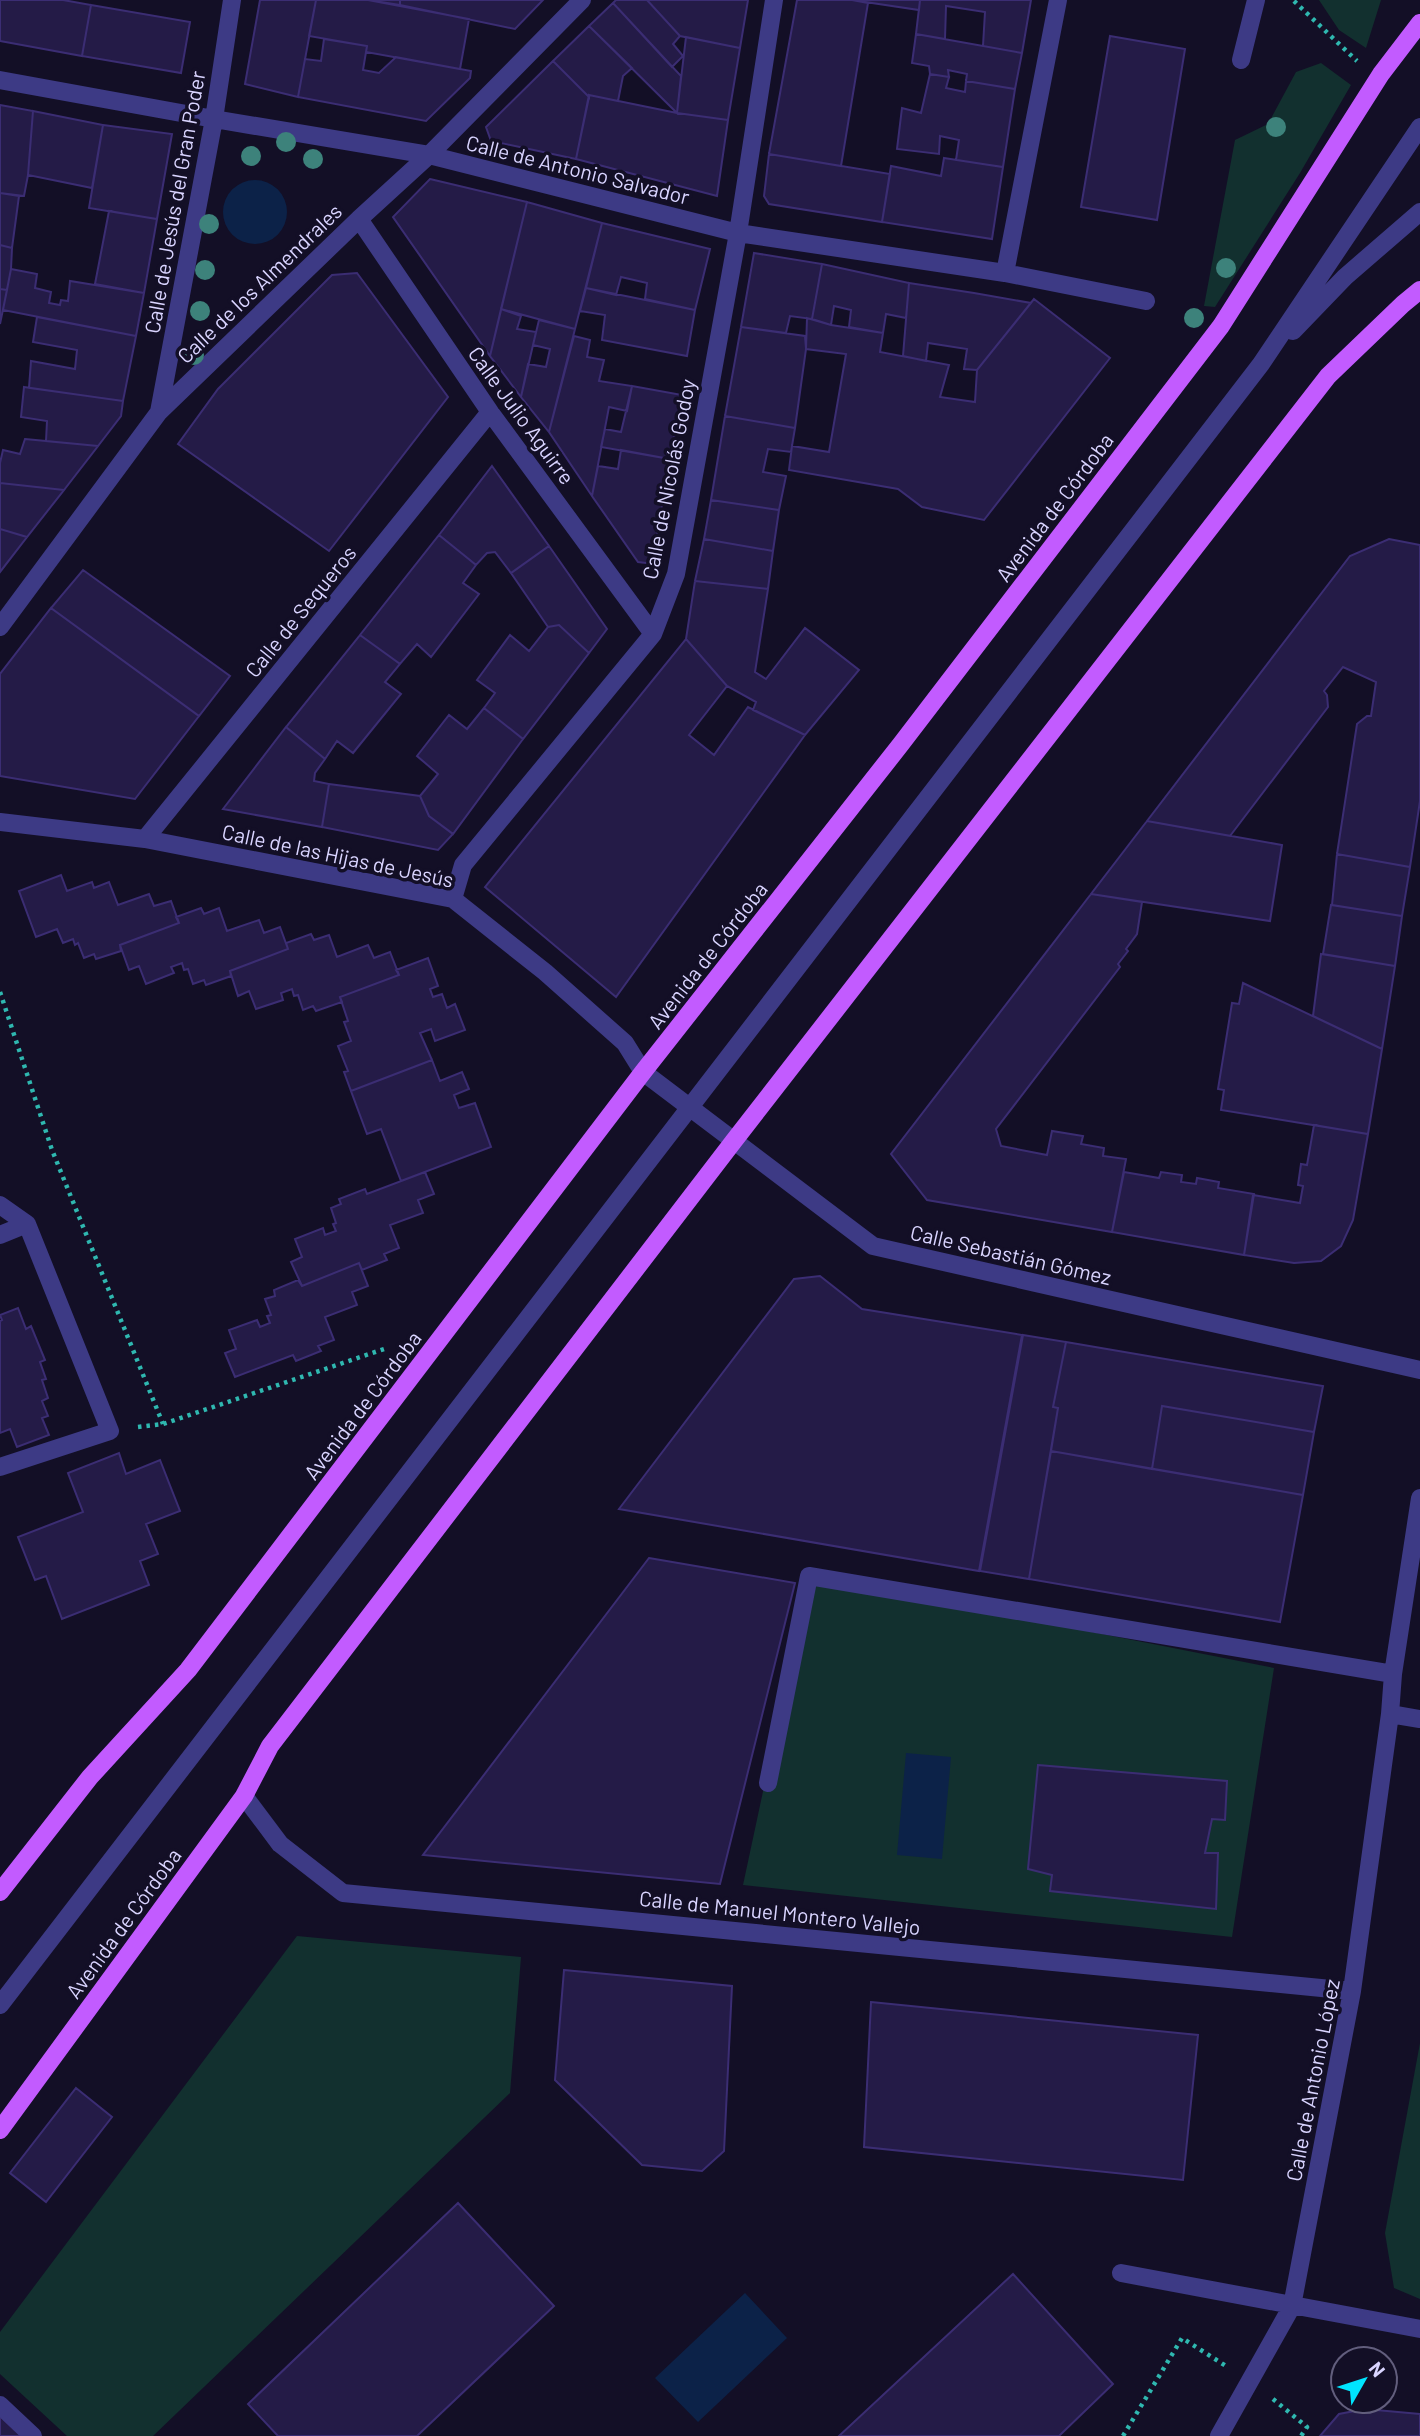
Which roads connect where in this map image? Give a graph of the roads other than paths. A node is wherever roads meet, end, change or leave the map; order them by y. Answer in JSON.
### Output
{"nodes":[{"id":1,"x":232,"y":0,"type":"edge"},
{"id":2,"x":582,"y":0,"type":"edge"},
{"id":3,"x":774,"y":0,"type":"edge"},
{"id":4,"x":1059,"y":0,"type":"edge"},
{"id":5,"x":1256,"y":0,"type":"edge"},
{"id":6,"x":1420,"y":23,"type":"edge"},
{"id":7,"x":1241,"y":60,"type":"dead end"},
{"id":8,"x":0,"y":80,"type":"edge"},
{"id":9,"x":214,"y":119,"type":"junction"},
{"id":10,"x":1420,"y":128,"type":"edge"},
{"id":11,"x":429,"y":155,"type":"junction"},
{"id":12,"x":1420,"y":212,"type":"edge"},
{"id":13,"x":359,"y":219,"type":"junction"},
{"id":14,"x":738,"y":233,"type":"junction"},
{"id":15,"x":1005,"y":273,"type":"junction"},
{"id":16,"x":1420,"y":290,"type":"edge"},
{"id":17,"x":1146,"y":301,"type":"dead end"},
{"id":18,"x":1411,"y":304,"type":"edge"},
{"id":19,"x":1261,"y":364,"type":"junction"},
{"id":20,"x":159,"y":412,"type":"junction"},
{"id":21,"x":490,"y":412,"type":"junction"},
{"id":22,"x":0,"y":626,"type":"edge"},
{"id":23,"x":653,"y":634,"type":"junction"},
{"id":24,"x":0,"y":822,"type":"edge"},
{"id":25,"x":145,"y":839,"type":"junction"},
{"id":26,"x":453,"y":899,"type":"junction"},
{"id":27,"x":643,"y":1072,"type":"junction"},
{"id":28,"x":690,"y":1109,"type":"junction"},
{"id":29,"x":733,"y":1142,"type":"junction"},
{"id":30,"x":0,"y":1205,"type":"edge"},
{"id":31,"x":27,"y":1224,"type":"junction"},
{"id":32,"x":0,"y":1235,"type":"edge"},
{"id":33,"x":1420,"y":1370,"type":"edge"},
{"id":34,"x":0,"y":1467,"type":"edge"},
{"id":35,"x":1420,"y":1498,"type":"edge"},
{"id":36,"x":1393,"y":1674,"type":"junction"},
{"id":37,"x":1390,"y":1714,"type":"junction"},
{"id":38,"x":1420,"y":1719,"type":"edge"},
{"id":39,"x":768,"y":1783,"type":"dead end"},
{"id":40,"x":244,"y":1796,"type":"junction"},
{"id":41,"x":0,"y":1892,"type":"edge"},
{"id":42,"x":1352,"y":1991,"type":"junction"},
{"id":43,"x":0,"y":2005,"type":"edge"},
{"id":44,"x":0,"y":2130,"type":"edge"},
{"id":45,"x":1121,"y":2273,"type":"dead end"},
{"id":46,"x":1292,"y":2306,"type":"junction"},
{"id":47,"x":1420,"y":2329,"type":"edge"},
{"id":48,"x":0,"y":2405,"type":"edge"},
{"id":49,"x":33,"y":2436,"type":"edge"},
{"id":50,"x":1219,"y":2436,"type":"edge"}],
"edges":[{"from":1,"to":9,"type":"street","name":"Calle de Jesús del Gran Poder"},
{"from":2,"to":11,"type":"street","name":"Calle de los Almendrales"},
{"from":3,"to":14,"type":"street","name":"Calle de Nicolás Godoy"},
{"from":4,"to":15,"type":"street"},
{"from":5,"to":7,"type":"street"},
{"from":6,"to":27,"type":"main road","name":"Avenida de Córdoba"},
{"from":8,"to":9,"type":"street","name":"Calle de Antonio Salvador"},
{"from":9,"to":11,"type":"street","name":"Calle de Antonio Salvador"},
{"from":9,"to":20,"type":"street","name":"Calle de Jesús del Gran Poder"},
{"from":10,"to":19,"type":"street"},
{"from":11,"to":13,"type":"street","name":"Calle de los Almendrales"},
{"from":11,"to":14,"type":"street","name":"Calle de Antonio Salvador"},
{"from":12,"to":19,"type":"street"},
{"from":13,"to":20,"type":"street","name":"Calle de los Almendrales"},
{"from":13,"to":21,"type":"street","name":"Calle Julio Aguirre"},
{"from":14,"to":15,"type":"street","name":"Calle de Antonio Salvador"},
{"from":14,"to":23,"type":"street","name":"Calle de Nicolás Godoy"},
{"from":15,"to":17,"type":"street","name":"Calle de Antonio Salvador"},
{"from":16,"to":18,"type":"main road","name":"Avenida de Córdoba"},
{"from":18,"to":29,"type":"main road","name":"Avenida de Córdoba"},
{"from":19,"to":28,"type":"street"},
{"from":20,"to":22,"type":"street","name":"Calle de los Almendrales"},
{"from":21,"to":23,"type":"street","name":"Calle Julio Aguirre"},
{"from":21,"to":25,"type":"street","name":"Calle de Sequeros"},
{"from":23,"to":26,"type":"street","name":"Calle de Nicolás Godoy"},
{"from":24,"to":25,"type":"street","name":"Calle de las Hijas de Jesús"},
{"from":25,"to":26,"type":"street","name":"Calle de las Hijas de Jesús"},
{"from":26,"to":27,"type":"street","name":"Calle de las Hijas de Jesús"},
{"from":27,"to":28,"type":"street","name":"Calle Sebastián Gómez"},
{"from":27,"to":41,"type":"main road","name":"Avenida de Córdoba"},
{"from":28,"to":29,"type":"street","name":"Calle Sebastián Gómez"},
{"from":28,"to":43,"type":"street"},
{"from":29,"to":33,"type":"street","name":"Calle Sebastián Gómez"},
{"from":29,"to":40,"type":"main road","name":"Avenida de Córdoba"},
{"from":30,"to":31,"type":"street"},
{"from":31,"to":32,"type":"street"},
{"from":31,"to":34,"type":"street"},
{"from":35,"to":36,"type":"street","name":"Calle de Antonio López"},
{"from":36,"to":37,"type":"street","name":"Calle de Antonio López"},
{"from":36,"to":39,"type":"street"},
{"from":37,"to":38,"type":"street"},
{"from":37,"to":42,"type":"street","name":"Calle de Antonio López"},
{"from":40,"to":42,"type":"street","name":"Calle de Manuel Montero Vallejo"},
{"from":40,"to":44,"type":"main road","name":"Avenida de Córdoba"},
{"from":42,"to":46,"type":"street","name":"Calle de Antonio López"},
{"from":45,"to":46,"type":"street"},
{"from":46,"to":47,"type":"street"},
{"from":46,"to":50,"type":"street","name":"Calle de Antonio López"},
{"from":48,"to":49,"type":"street"}]}
